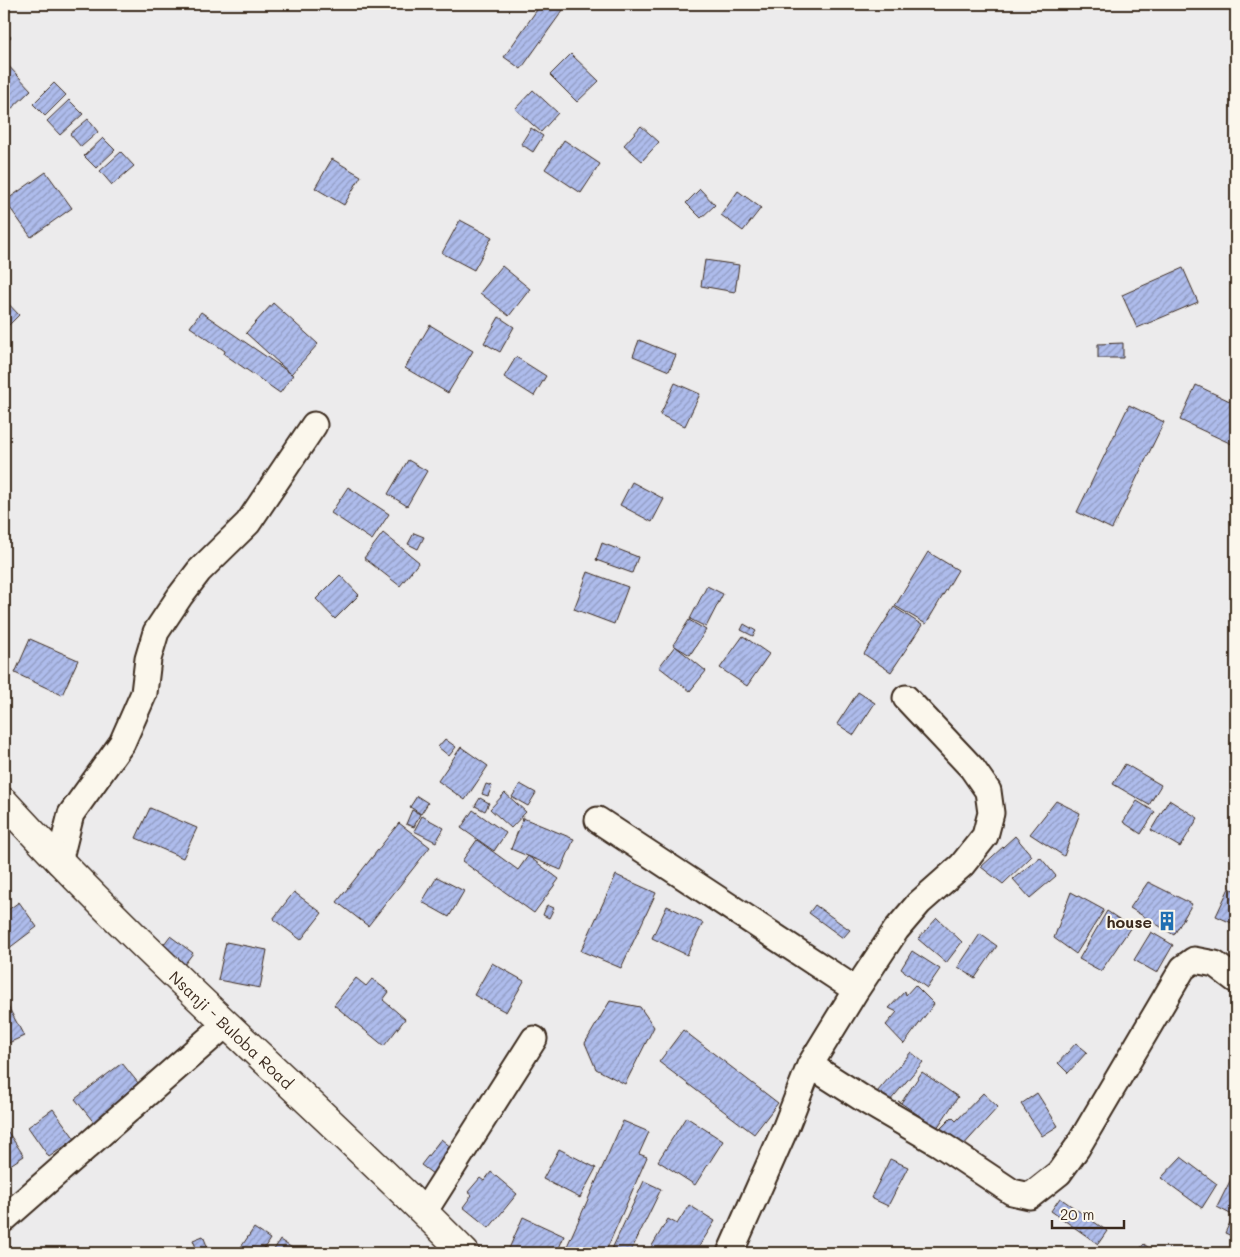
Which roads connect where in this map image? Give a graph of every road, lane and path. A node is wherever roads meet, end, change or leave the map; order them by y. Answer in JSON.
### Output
{"nodes":[{"id":1,"x":314,"y":425,"type":"dead end"},
{"id":2,"x":906,"y":698,"type":"dead end"},
{"id":3,"x":4,"y":802,"type":"edge"},
{"id":4,"x":598,"y":820,"type":"dead end"},
{"id":5,"x":59,"y":862,"type":"junction"},
{"id":6,"x":1236,"y":980,"type":"edge"},
{"id":7,"x":856,"y":990,"type":"junction"},
{"id":8,"x":226,"y":1024,"type":"junction"},
{"id":9,"x":534,"y":1039,"type":"dead end"},
{"id":10,"x":810,"y":1065,"type":"junction"},
{"id":11,"x":424,"y":1212,"type":"junction"},
{"id":12,"x":4,"y":1219,"type":"edge"},
{"id":13,"x":465,"y":1253,"type":"edge"},
{"id":14,"x":730,"y":1253,"type":"edge"}],
"edges":[{"from":1,"to":5,"type":"street"},
{"from":2,"to":7,"type":"street"},
{"from":3,"to":5,"type":"main road","name":"Nsanji - Buloba Road"},
{"from":4,"to":7,"type":"street"},
{"from":5,"to":8,"type":"main road","name":"Nsanji - Buloba Road"},
{"from":6,"to":10,"type":"street"},
{"from":7,"to":10,"type":"street"},
{"from":8,"to":11,"type":"main road","name":"Nsanji - Buloba Road"},
{"from":8,"to":12,"type":"street"},
{"from":9,"to":11,"type":"street"},
{"from":10,"to":14,"type":"street"},
{"from":11,"to":13,"type":"main road","name":"Nsanji - Buloba Road"}]}
